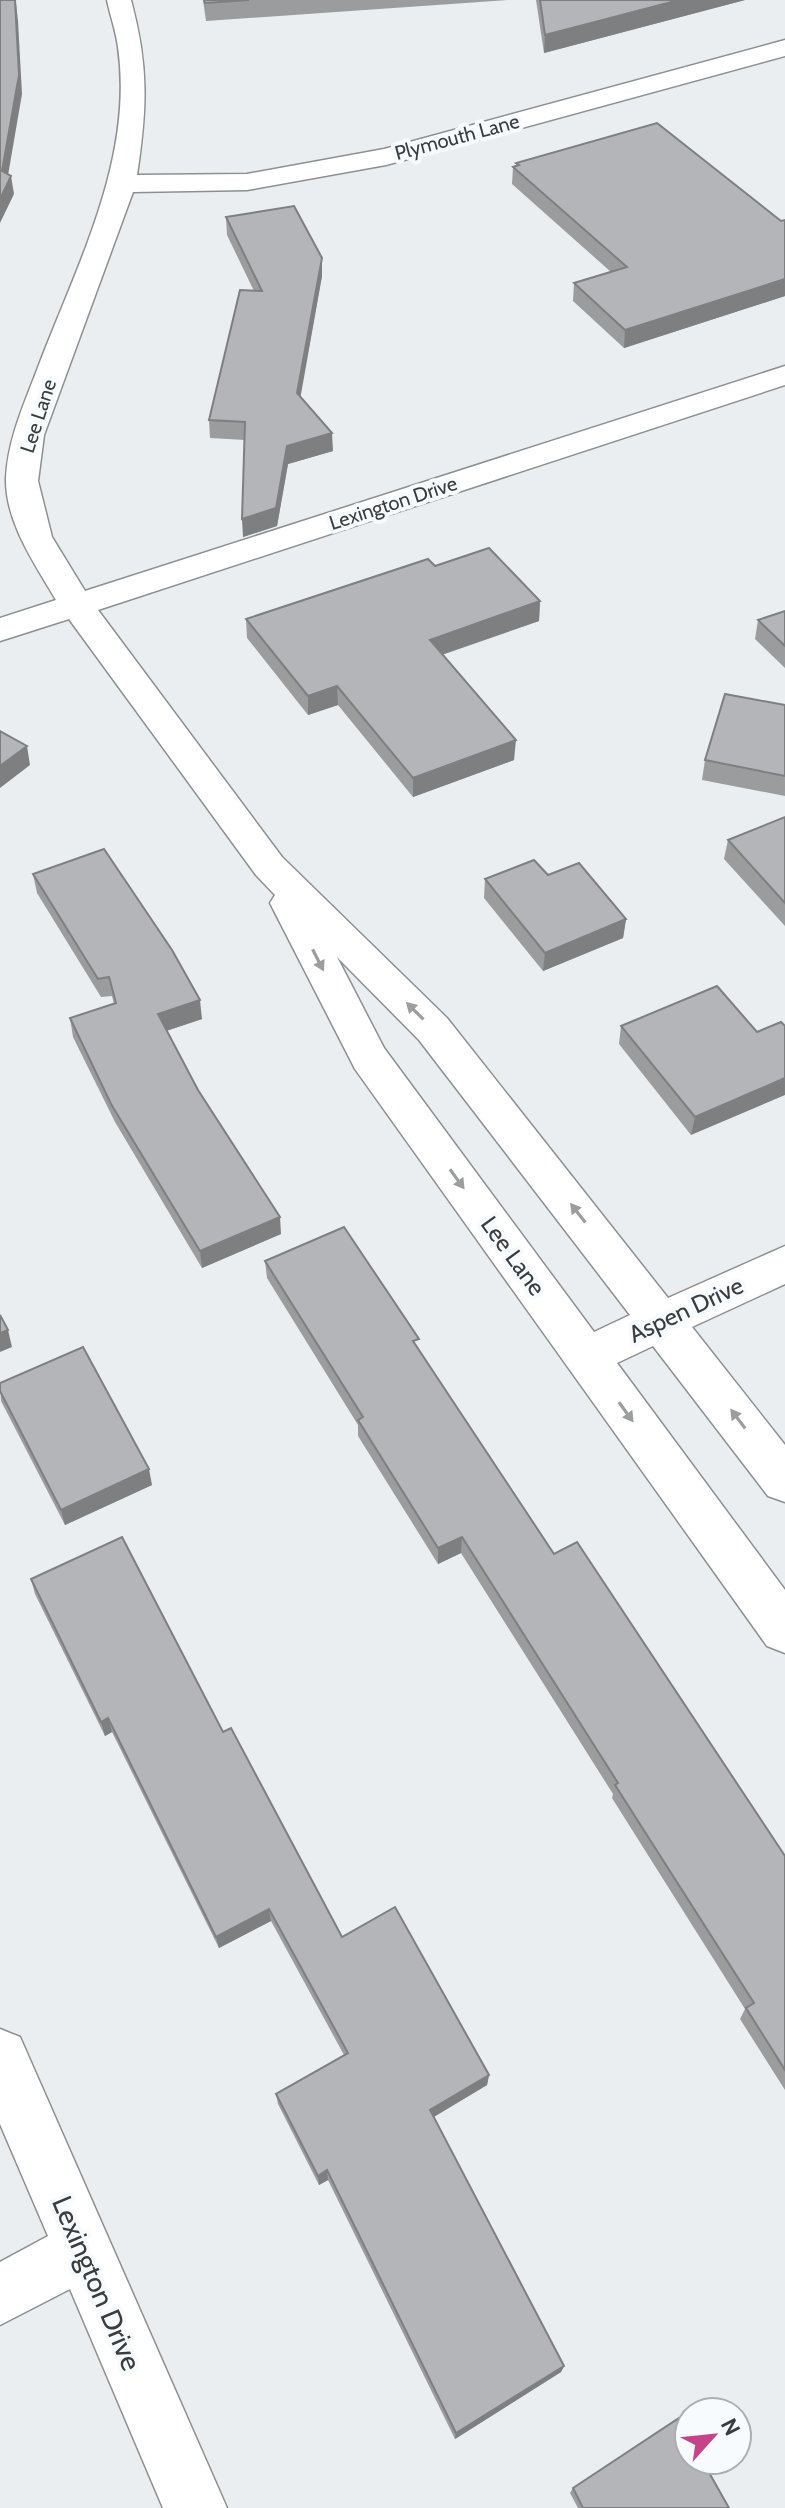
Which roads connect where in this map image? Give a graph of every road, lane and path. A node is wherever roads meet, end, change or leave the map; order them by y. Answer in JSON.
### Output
{"nodes":[{"id":1,"x":119,"y":0,"type":"edge"},
{"id":2,"x":785,"y":48,"type":"edge"},
{"id":3,"x":122,"y":184,"type":"junction"},
{"id":4,"x":785,"y":375,"type":"edge"},
{"id":5,"x":77,"y":606,"type":"junction"},
{"id":6,"x":0,"y":630,"type":"edge"},
{"id":7,"x":269,"y":866,"type":"junction"},
{"id":8,"x":785,"y":1264,"type":"edge"},
{"id":9,"x":663,"y":1321,"type":"junction"},
{"id":10,"x":586,"y":1356,"type":"junction"},
{"id":11,"x":785,"y":1481,"type":"edge"},
{"id":12,"x":785,"y":1630,"type":"edge"},
{"id":13,"x":0,"y":2057,"type":"edge"},
{"id":14,"x":83,"y":2249,"type":"junction"},
{"id":15,"x":0,"y":2295,"type":"edge"},
{"id":16,"x":195,"y":2508,"type":"edge"}],
"edges":[{"from":1,"to":3,"type":"street","name":"Lee Lane"},
{"from":2,"to":3,"type":"street","name":"Plymouth Lane"},
{"from":3,"to":5,"type":"street","name":"Lee Lane"},
{"from":4,"to":5,"type":"street","name":"Lexington Drive"},
{"from":5,"to":6,"type":"street","name":"Lexington Drive"},
{"from":5,"to":7,"type":"street","name":"Lee Lane"},
{"from":9,"to":7,"type":"street","name":"Lee Lane","one_way":true},
{"from":7,"to":10,"type":"street","name":"Lee Lane","one_way":true},
{"from":8,"to":9,"type":"street","name":"Aspen Drive"},
{"from":9,"to":10,"type":"street","name":"Aspen Drive"},
{"from":11,"to":9,"type":"street","name":"Lee Lane","one_way":true},
{"from":10,"to":12,"type":"street","name":"Lee Lane","one_way":true},
{"from":13,"to":14,"type":"street","name":"Lexington Drive"},
{"from":14,"to":15,"type":"street"},
{"from":14,"to":16,"type":"street","name":"Lexington Drive"}]}
